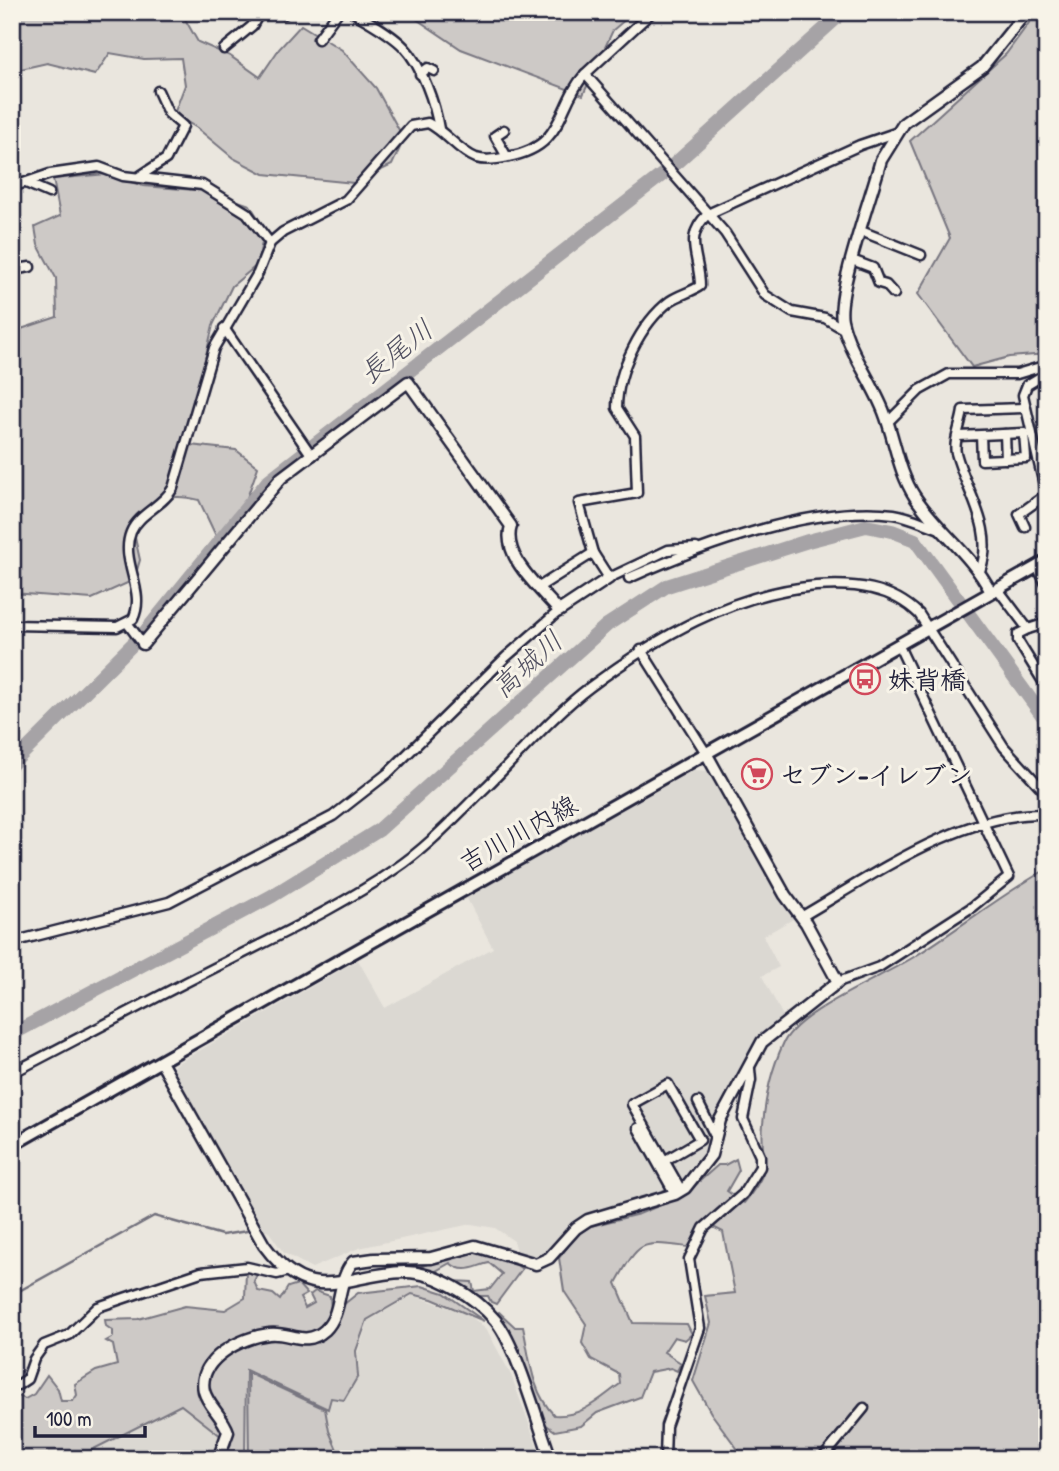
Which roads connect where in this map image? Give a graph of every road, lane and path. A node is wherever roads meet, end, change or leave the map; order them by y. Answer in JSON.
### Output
{"nodes":[{"id":1,"x":260,"y":12,"type":"edge"},
{"id":2,"x":338,"y":12,"type":"edge"},
{"id":3,"x":353,"y":12,"type":"edge"},
{"id":4,"x":652,"y":12,"type":"edge"},
{"id":5,"x":1026,"y":12,"type":"edge"},
{"id":6,"x":318,"y":39,"type":"dead end"},
{"id":7,"x":224,"y":49,"type":"dead end"},
{"id":8,"x":432,"y":66,"type":"dead end"},
{"id":9,"x":420,"y":74,"type":"junction"},
{"id":10,"x":585,"y":74,"type":"junction"},
{"id":11,"x":158,"y":91,"type":"dead end"},
{"id":12,"x":439,"y":129,"type":"junction"},
{"id":13,"x":504,"y":130,"type":"dead end"},
{"id":14,"x":898,"y":132,"type":"junction"},
{"id":15,"x":507,"y":157,"type":"junction"},
{"id":16,"x":137,"y":177,"type":"junction"},
{"id":17,"x":26,"y":183,"type":"junction"},
{"id":18,"x":12,"y":187,"type":"edge"},
{"id":19,"x":49,"y":193,"type":"dead end"},
{"id":20,"x":708,"y":214,"type":"junction"},
{"id":21,"x":861,"y":231,"type":"junction"},
{"id":22,"x":270,"y":243,"type":"junction"},
{"id":23,"x":921,"y":255,"type":"dead end"},
{"id":24,"x":852,"y":260,"type":"junction"},
{"id":25,"x":30,"y":267,"type":"dead end"},
{"id":26,"x":12,"y":270,"type":"edge"},
{"id":27,"x":894,"y":294,"type":"dead end"},
{"id":28,"x":224,"y":328,"type":"junction"},
{"id":29,"x":845,"y":330,"type":"junction"},
{"id":30,"x":1047,"y":365,"type":"edge"},
{"id":31,"x":1047,"y":373,"type":"edge"},
{"id":32,"x":1024,"y":408,"type":"junction"},
{"id":33,"x":888,"y":422,"type":"junction"},
{"id":34,"x":1004,"y":434,"type":"junction"},
{"id":35,"x":981,"y":435,"type":"junction"},
{"id":36,"x":959,"y":436,"type":"junction"},
{"id":37,"x":309,"y":452,"type":"junction"},
{"id":38,"x":1006,"y":459,"type":"junction"},
{"id":39,"x":1047,"y":462,"type":"edge"},
{"id":40,"x":1038,"y":466,"type":"junction"},
{"id":41,"x":1046,"y":495,"type":"edge"},
{"id":42,"x":1024,"y":527,"type":"dead end"},
{"id":43,"x":940,"y":529,"type":"junction"},
{"id":44,"x":696,"y":548,"type":"junction"},
{"id":45,"x":593,"y":553,"type":"junction"},
{"id":46,"x":1042,"y":563,"type":"edge"},
{"id":47,"x":980,"y":570,"type":"junction"},
{"id":48,"x":608,"y":578,"type":"junction"},
{"id":49,"x":629,"y":578,"type":"dead end"},
{"id":50,"x":539,"y":586,"type":"junction"},
{"id":51,"x":1047,"y":586,"type":"edge"},
{"id":52,"x":994,"y":590,"type":"junction"},
{"id":53,"x":559,"y":611,"type":"junction"},
{"id":54,"x":1047,"y":623,"type":"edge"},
{"id":55,"x":128,"y":624,"type":"junction"},
{"id":56,"x":12,"y":625,"type":"edge"},
{"id":57,"x":927,"y":628,"type":"junction"},
{"id":58,"x":1028,"y":629,"type":"junction"},
{"id":59,"x":140,"y":640,"type":"joint"},
{"id":60,"x":898,"y":644,"type":"junction"},
{"id":61,"x":641,"y":650,"type":"junction"},
{"id":62,"x":1047,"y":688,"type":"edge"},
{"id":63,"x":706,"y":753,"type":"junction"},
{"id":64,"x":1047,"y":794,"type":"edge"},
{"id":65,"x":1047,"y":814,"type":"edge"},
{"id":66,"x":984,"y":824,"type":"junction"},
{"id":67,"x":801,"y":917,"type":"junction"},
{"id":68,"x":12,"y":942,"type":"edge"},
{"id":69,"x":838,"y":982,"type":"junction"},
{"id":70,"x":161,"y":1062,"type":"junction"},
{"id":71,"x":750,"y":1069,"type":"junction"},
{"id":72,"x":12,"y":1073,"type":"edge"},
{"id":73,"x":698,"y":1102,"type":"dead end"},
{"id":74,"x":638,"y":1128,"type":"dead end"},
{"id":75,"x":716,"y":1138,"type":"junction"},
{"id":76,"x":12,"y":1145,"type":"edge"},
{"id":77,"x":664,"y":1161,"type":"junction"},
{"id":78,"x":678,"y":1192,"type":"junction"},
{"id":79,"x":289,"y":1271,"type":"junction"},
{"id":80,"x":340,"y":1284,"type":"junction"},
{"id":81,"x":12,"y":1384,"type":"edge"},
{"id":82,"x":864,"y":1408,"type":"dead end"},
{"id":83,"x":218,"y":1459,"type":"edge"},
{"id":84,"x":551,"y":1459,"type":"edge"},
{"id":85,"x":665,"y":1459,"type":"edge"},
{"id":86,"x":822,"y":1459,"type":"edge"}],
"edges":[{"from":1,"to":7,"type":"street"},
{"from":2,"to":6,"type":"street"},
{"from":3,"to":9,"type":"street"},
{"from":4,"to":10,"type":"street"},
{"from":5,"to":14,"type":"street"},
{"from":8,"to":9,"type":"street"},
{"from":9,"to":12,"type":"street"},
{"from":10,"to":15,"type":"street"},
{"from":10,"to":20,"type":"street"},
{"from":11,"to":16,"type":"street"},
{"from":12,"to":15,"type":"street"},
{"from":12,"to":22,"type":"street"},
{"from":13,"to":15,"type":"street"},
{"from":14,"to":20,"type":"street"},
{"from":14,"to":21,"type":"street"},
{"from":16,"to":17,"type":"street"},
{"from":16,"to":22,"type":"street"},
{"from":17,"to":18,"type":"street"},
{"from":17,"to":19,"type":"street"},
{"from":20,"to":29,"type":"street"},
{"from":20,"to":45,"type":"street"},
{"from":21,"to":23,"type":"street"},
{"from":21,"to":24,"type":"street"},
{"from":22,"to":28,"type":"street"},
{"from":24,"to":27,"type":"street"},
{"from":24,"to":29,"type":"street"},
{"from":25,"to":26,"type":"street"},
{"from":28,"to":37,"type":"street"},
{"from":28,"to":55,"type":"street"},
{"from":29,"to":33,"type":"street"},
{"from":30,"to":33,"type":"street"},
{"from":31,"to":32,"type":"street"},
{"from":32,"to":36,"type":"street"},
{"from":32,"to":40,"type":"street"},
{"from":33,"to":43,"type":"street"},
{"from":34,"to":35,"type":"street"},
{"from":34,"to":38,"type":"street"},
{"from":34,"to":38,"type":"street"},
{"from":35,"to":36,"type":"street"},
{"from":35,"to":38,"type":"street"},
{"from":36,"to":47,"type":"street"},
{"from":37,"to":50,"type":"street"},
{"from":37,"to":59,"type":"street"},
{"from":39,"to":40,"type":"street"},
{"from":40,"to":41,"type":"street"},
{"from":41,"to":42,"type":"street"},
{"from":43,"to":44,"type":"street"},
{"from":43,"to":47,"type":"street"},
{"from":44,"to":48,"type":"street"},
{"from":44,"to":49,"type":"street"},
{"from":45,"to":48,"type":"street"},
{"from":45,"to":50,"type":"street"},
{"from":46,"to":51,"type":"street"},
{"from":46,"to":52,"type":"main road","name":"吉川川内線"},
{"from":47,"to":52,"type":"street"},
{"from":48,"to":53,"type":"street"},
{"from":50,"to":53,"type":"street"},
{"from":52,"to":57,"type":"main road","name":"吉川川内線"},
{"from":52,"to":58,"type":"street"},
{"from":53,"to":68,"type":"street"},
{"from":54,"to":58,"type":"street"},
{"from":55,"to":56,"type":"street"},
{"from":55,"to":59,"type":"street"},
{"from":57,"to":60,"type":"main road","name":"吉川川内線"},
{"from":57,"to":61,"type":"street"},
{"from":57,"to":64,"type":"street"},
{"from":58,"to":62,"type":"street"},
{"from":60,"to":63,"type":"main road","name":"吉川川内線"},
{"from":60,"to":66,"type":"street"},
{"from":61,"to":63,"type":"street"},
{"from":61,"to":72,"type":"street"},
{"from":63,"to":67,"type":"street"},
{"from":63,"to":70,"type":"main road","name":"吉川川内線"},
{"from":65,"to":66,"type":"street"},
{"from":66,"to":67,"type":"street"},
{"from":66,"to":69,"type":"street"},
{"from":67,"to":69,"type":"street"},
{"from":69,"to":71,"type":"street"},
{"from":70,"to":76,"type":"main road","name":"吉川川内線"},
{"from":70,"to":79,"type":"street"},
{"from":71,"to":75,"type":"street"},
{"from":71,"to":85,"type":"street"},
{"from":73,"to":75,"type":"street"},
{"from":74,"to":78,"type":"street"},
{"from":75,"to":78,"type":"street"},
{"from":77,"to":77,"type":"street"},
{"from":77,"to":78,"type":"street"},
{"from":78,"to":80,"type":"street"},
{"from":79,"to":80,"type":"street"},
{"from":79,"to":81,"type":"street"},
{"from":80,"to":83,"type":"street"},
{"from":80,"to":84,"type":"street"},
{"from":82,"to":86,"type":"street"}]}
